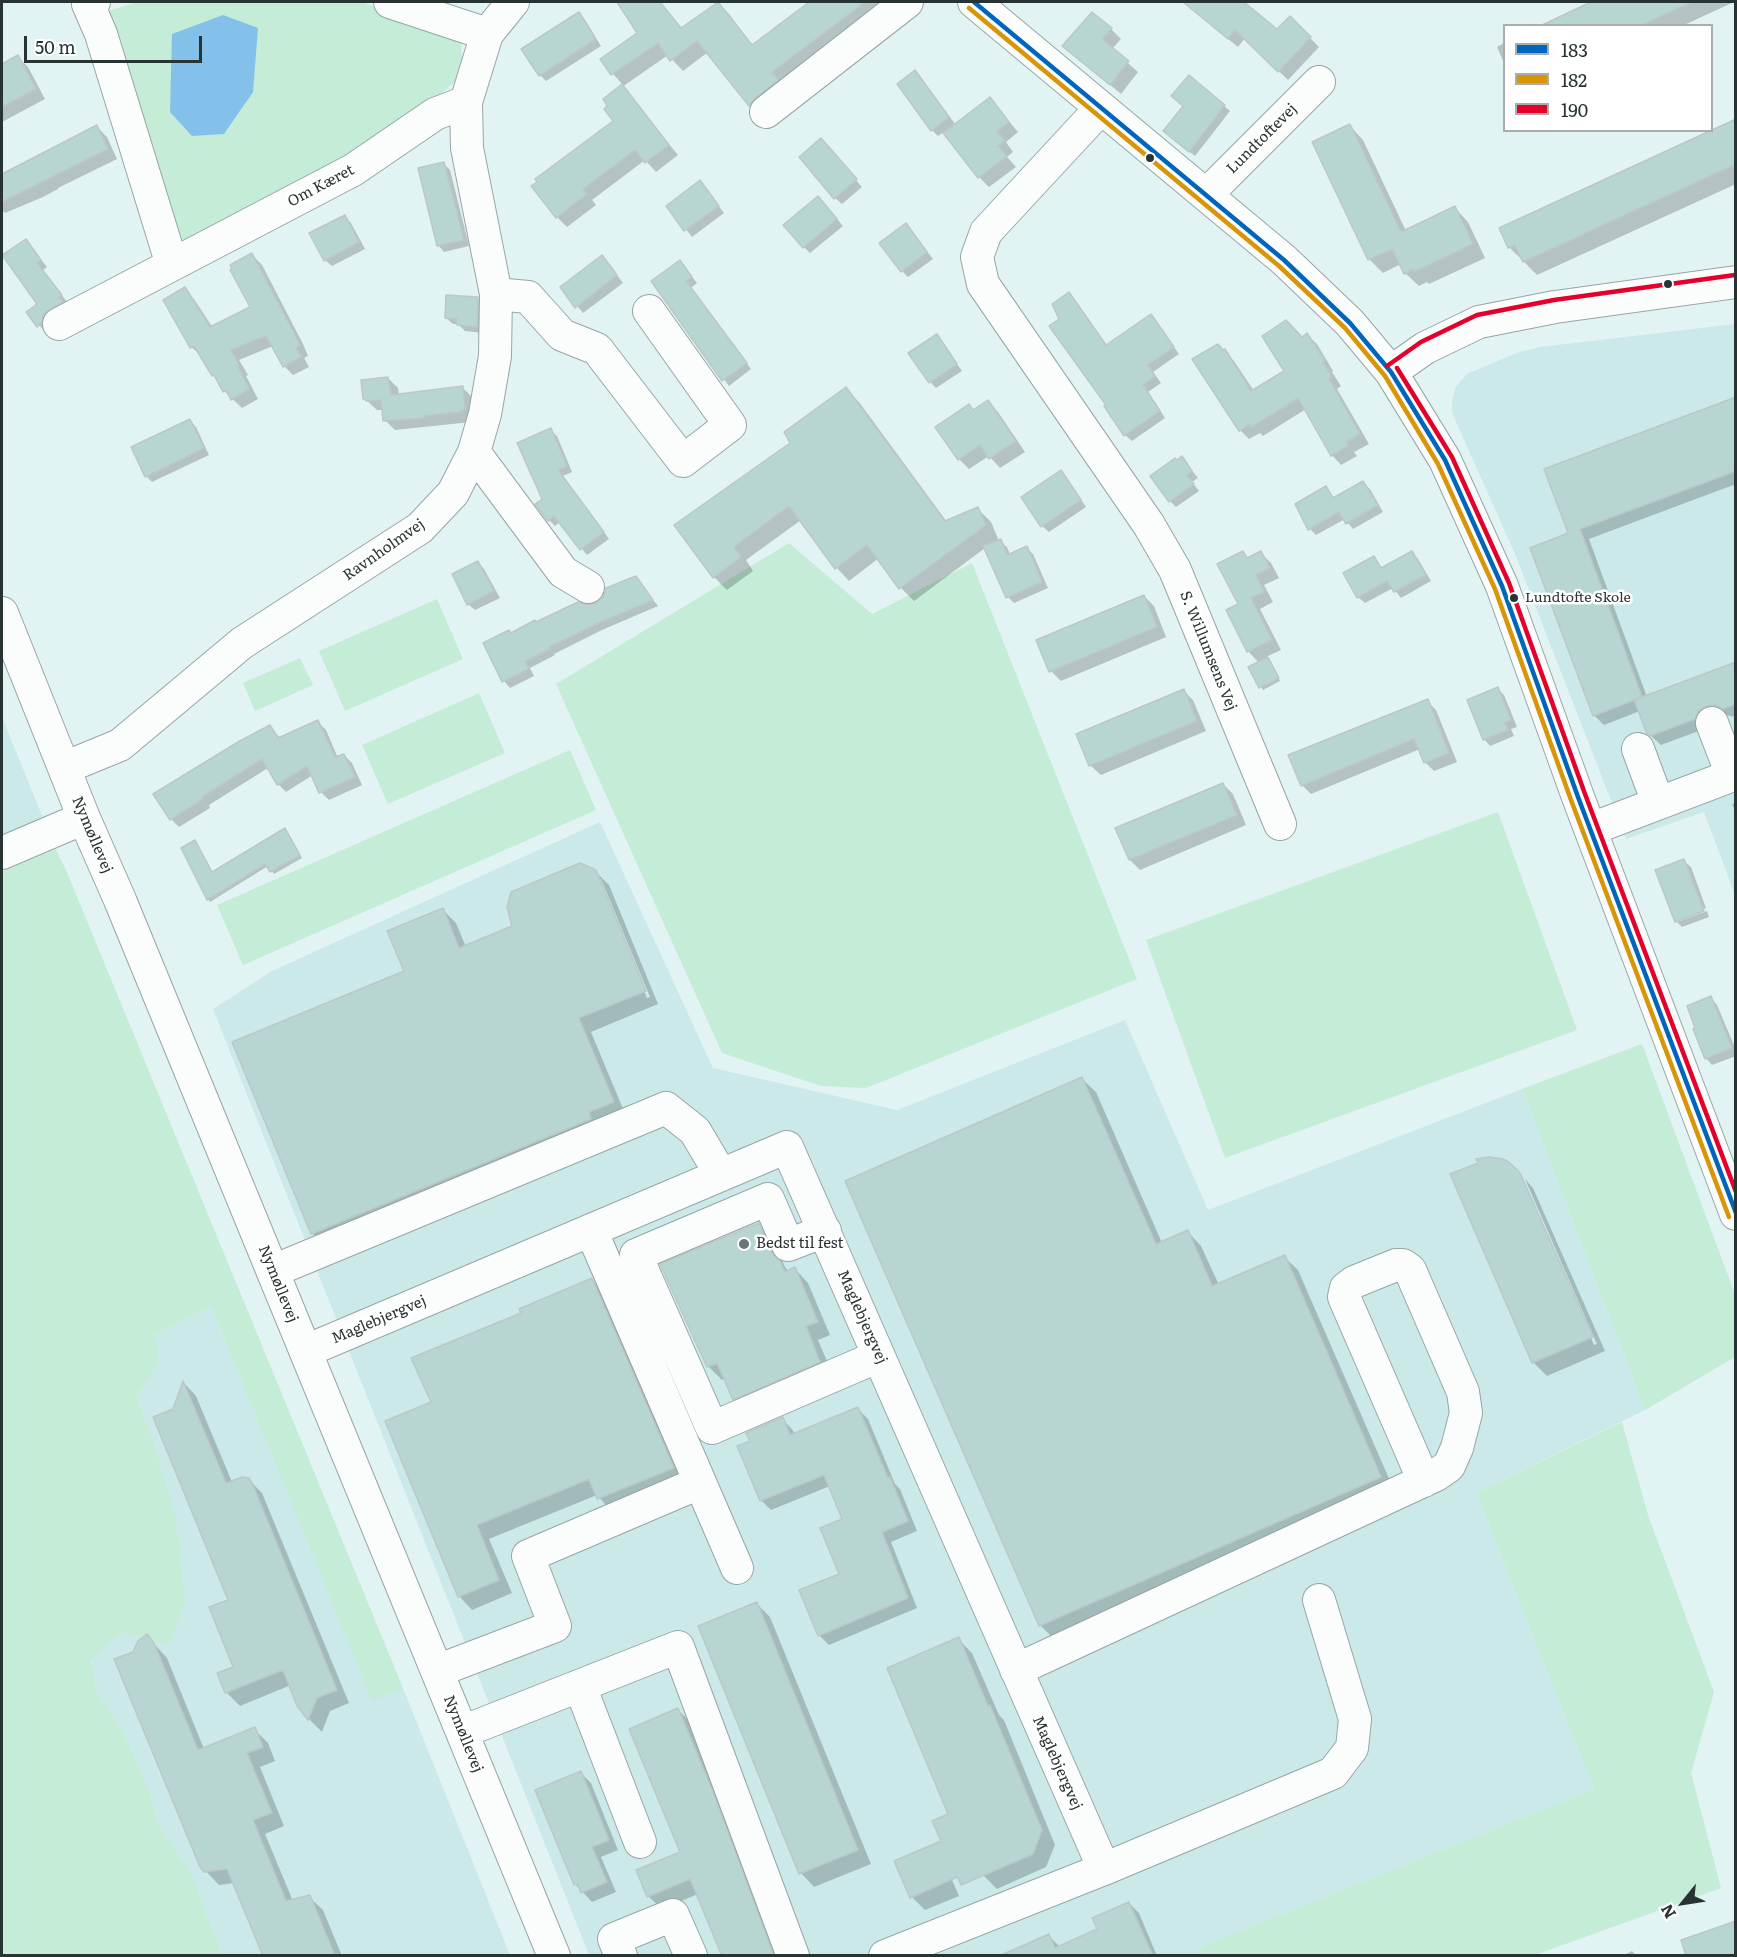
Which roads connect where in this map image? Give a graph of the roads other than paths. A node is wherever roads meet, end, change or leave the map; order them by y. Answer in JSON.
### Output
{"nodes":[{"id":1,"x":90,"y":2,"type":"edge"},
{"id":2,"x":390,"y":2,"type":"edge"},
{"id":3,"x":513,"y":2,"type":"edge"},
{"id":4,"x":907,"y":2,"type":"edge"},
{"id":5,"x":974,"y":2,"type":"edge"},
{"id":6,"x":487,"y":34,"type":"junction"},
{"id":7,"x":1319,"y":82,"type":"dead end"},
{"id":8,"x":466,"y":102,"type":"junction"},
{"id":9,"x":1101,"y":108,"type":"junction"},
{"id":10,"x":766,"y":112,"type":"dead end"},
{"id":11,"x":1206,"y":195,"type":"junction"},
{"id":12,"x":172,"y":265,"type":"junction"},
{"id":13,"x":1736,"y":282,"type":"edge"},
{"id":14,"x":496,"y":294,"type":"junction"},
{"id":15,"x":649,"y":311,"type":"dead end"},
{"id":16,"x":59,"y":324,"type":"dead end"},
{"id":17,"x":1391,"y":372,"type":"junction"},
{"id":18,"x":474,"y":452,"type":"junction"},
{"id":19,"x":588,"y":587,"type":"dead end"},
{"id":20,"x":2,"y":613,"type":"edge"},
{"id":21,"x":1712,"y":723,"type":"dead end"},
{"id":22,"x":1638,"y":749,"type":"dead end"},
{"id":23,"x":64,"y":768,"type":"junction"},
{"id":24,"x":1734,"y":774,"type":"edge"},
{"id":25,"x":1658,"y":803,"type":"junction"},
{"id":26,"x":84,"y":818,"type":"junction"},
{"id":27,"x":1280,"y":824,"type":"dead end"},
{"id":28,"x":1591,"y":829,"type":"junction"},
{"id":29,"x":2,"y":853,"type":"edge"},
{"id":30,"x":721,"y":1175,"type":"junction"},
{"id":31,"x":1736,"y":1214,"type":"edge"},
{"id":32,"x":591,"y":1230,"type":"junction"},
{"id":33,"x":825,"y":1231,"type":"junction"},
{"id":34,"x":273,"y":1271,"type":"junction"},
{"id":35,"x":306,"y":1351,"type":"junction"},
{"id":36,"x":879,"y":1356,"type":"junction"},
{"id":37,"x":1424,"y":1481,"type":"junction"},
{"id":38,"x":699,"y":1483,"type":"junction"},
{"id":39,"x":737,"y":1568,"type":"dead end"},
{"id":40,"x":1319,"y":1600,"type":"dead end"},
{"id":41,"x":1016,"y":1670,"type":"junction"},
{"id":42,"x":437,"y":1671,"type":"junction"},
{"id":43,"x":580,"y":1686,"type":"junction"},
{"id":44,"x":462,"y":1732,"type":"junction"},
{"id":45,"x":640,"y":1842,"type":"dead end"},
{"id":46,"x":1104,"y":1869,"type":"junction"},
{"id":47,"x":554,"y":1956,"type":"edge"},
{"id":48,"x":621,"y":1956,"type":"edge"},
{"id":49,"x":691,"y":1956,"type":"edge"},
{"id":50,"x":793,"y":1956,"type":"edge"},
{"id":51,"x":885,"y":1956,"type":"edge"}],
"edges":[{"from":1,"to":12,"type":"street"},
{"from":2,"to":6,"type":"street"},
{"from":3,"to":6,"type":"street","name":"Ravnholmvej"},
{"from":4,"to":10,"type":"street"},
{"from":5,"to":9,"type":"street"},
{"from":6,"to":8,"type":"street","name":"Ravnholmvej"},
{"from":7,"to":11,"type":"street","name":"Lundtoftevej"},
{"from":8,"to":12,"type":"street","name":"Om Kæret"},
{"from":8,"to":14,"type":"street","name":"Ravnholmvej"},
{"from":9,"to":11,"type":"street"},
{"from":9,"to":27,"type":"street","name":"S. Willumsens Vej"},
{"from":11,"to":17,"type":"street"},
{"from":12,"to":16,"type":"street","name":"Om Kæret"},
{"from":13,"to":17,"type":"street"},
{"from":14,"to":15,"type":"street"},
{"from":14,"to":18,"type":"street","name":"Ravnholmvej"},
{"from":17,"to":28,"type":"street"},
{"from":18,"to":19,"type":"street"},
{"from":18,"to":23,"type":"street","name":"Ravnholmvej"},
{"from":20,"to":23,"type":"street","name":"Nymøllevej"},
{"from":21,"to":24,"type":"street"},
{"from":22,"to":25,"type":"street"},
{"from":23,"to":26,"type":"street","name":"Nymøllevej"},
{"from":24,"to":25,"type":"street"},
{"from":25,"to":28,"type":"street"},
{"from":26,"to":29,"type":"street"},
{"from":26,"to":34,"type":"street","name":"Nymøllevej"},
{"from":28,"to":31,"type":"street"},
{"from":30,"to":32,"type":"street","name":"Maglebjergvej"},
{"from":30,"to":33,"type":"street","name":"Maglebjergvej"},
{"from":30,"to":34,"type":"street"},
{"from":32,"to":35,"type":"street","name":"Maglebjergvej"},
{"from":32,"to":38,"type":"street"},
{"from":33,"to":36,"type":"street","name":"Maglebjergvej"},
{"from":33,"to":36,"type":"street"},
{"from":34,"to":35,"type":"street","name":"Nymøllevej"},
{"from":35,"to":42,"type":"street","name":"Nymøllevej"},
{"from":36,"to":41,"type":"street","name":"Maglebjergvej"},
{"from":37,"to":37,"type":"street"},
{"from":37,"to":41,"type":"street"},
{"from":38,"to":39,"type":"street"},
{"from":38,"to":42,"type":"street"},
{"from":40,"to":46,"type":"street"},
{"from":41,"to":46,"type":"street","name":"Maglebjergvej"},
{"from":42,"to":44,"type":"street","name":"Nymøllevej"},
{"from":43,"to":44,"type":"street"},
{"from":43,"to":45,"type":"street"},
{"from":43,"to":50,"type":"street"},
{"from":44,"to":47,"type":"street","name":"Nymøllevej"},
{"from":46,"to":51,"type":"street"},
{"from":48,"to":49,"type":"street"}]}
